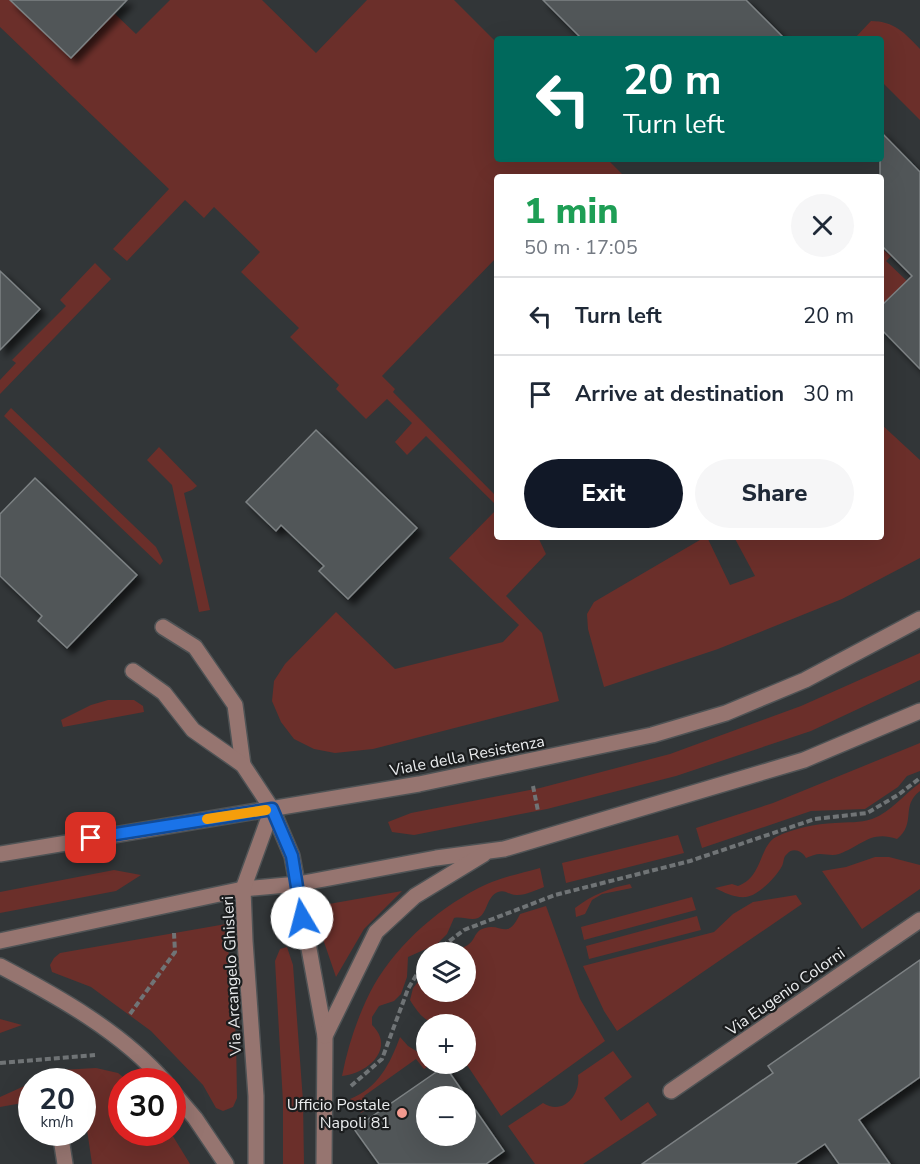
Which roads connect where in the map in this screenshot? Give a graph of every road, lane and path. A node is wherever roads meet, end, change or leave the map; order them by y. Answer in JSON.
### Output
{"nodes":[{"id":1,"x":920,"y":619,"type":"edge"},
{"id":2,"x":163,"y":627,"type":"dead end"},
{"id":3,"x":133,"y":670,"type":"dead end"},
{"id":4,"x":920,"y":711,"type":"edge"},
{"id":5,"x":243,"y":765,"type":"junction"},
{"id":6,"x":920,"y":778,"type":"edge"},
{"id":7,"x":533,"y":785,"type":"dead end"},
{"id":8,"x":272,"y":809,"type":"junction"},
{"id":9,"x":539,"y":815,"type":"dead end"},
{"id":10,"x":504,"y":849,"type":"junction"},
{"id":11,"x":0,"y":854,"type":"edge"},
{"id":12,"x":298,"y":884,"type":"junction"},
{"id":13,"x":243,"y":888,"type":"junction"},
{"id":14,"x":920,"y":920,"type":"edge"},
{"id":15,"x":174,"y":933,"type":"dead end"},
{"id":16,"x":0,"y":941,"type":"edge"},
{"id":17,"x":448,"y":942,"type":"edge"},
{"id":18,"x":0,"y":966,"type":"edge"},
{"id":19,"x":416,"y":976,"type":"edge"},
{"id":20,"x":129,"y":1016,"type":"dead end"},
{"id":21,"x":325,"y":1036,"type":"junction"},
{"id":22,"x":102,"y":1054,"type":"dead end"},
{"id":23,"x":0,"y":1063,"type":"edge"},
{"id":24,"x":151,"y":1068,"type":"edge"},
{"id":25,"x":345,"y":1090,"type":"dead end"},
{"id":26,"x":671,"y":1091,"type":"dead end"},
{"id":27,"x":186,"y":1107,"type":"edge"},
{"id":28,"x":62,"y":1146,"type":"edge"},
{"id":29,"x":65,"y":1164,"type":"edge"},
{"id":30,"x":226,"y":1164,"type":"edge"},
{"id":31,"x":256,"y":1164,"type":"edge"},
{"id":32,"x":324,"y":1164,"type":"edge"}],
"edges":[{"from":1,"to":8,"type":"street","name":"Viale della Resistenza"},
{"from":2,"to":5,"type":"street"},
{"from":3,"to":5,"type":"street"},
{"from":4,"to":10,"type":"street"},
{"from":5,"to":8,"type":"street"},
{"from":6,"to":17,"type":"path"},
{"from":7,"to":9,"type":"path"},
{"from":8,"to":11,"type":"street","name":"Viale della Resistenza"},
{"from":8,"to":12,"type":"street"},
{"from":8,"to":13,"type":"street","name":"Via Arcangelo Ghisleri"},
{"from":10,"to":12,"type":"street"},
{"from":10,"to":21,"type":"street"},
{"from":12,"to":13,"type":"street"},
{"from":12,"to":21,"type":"street"},
{"from":13,"to":16,"type":"street"},
{"from":13,"to":31,"type":"street","name":"Via Arcangelo Ghisleri"},
{"from":14,"to":26,"type":"street","name":"Via Eugenio Colorni"},
{"from":15,"to":20,"type":"path"},
{"from":18,"to":24,"type":"street"},
{"from":19,"to":25,"type":"path"},
{"from":21,"to":32,"type":"street"},
{"from":22,"to":23,"type":"path"},
{"from":27,"to":30,"type":"street"},
{"from":28,"to":29,"type":"street"}]}
